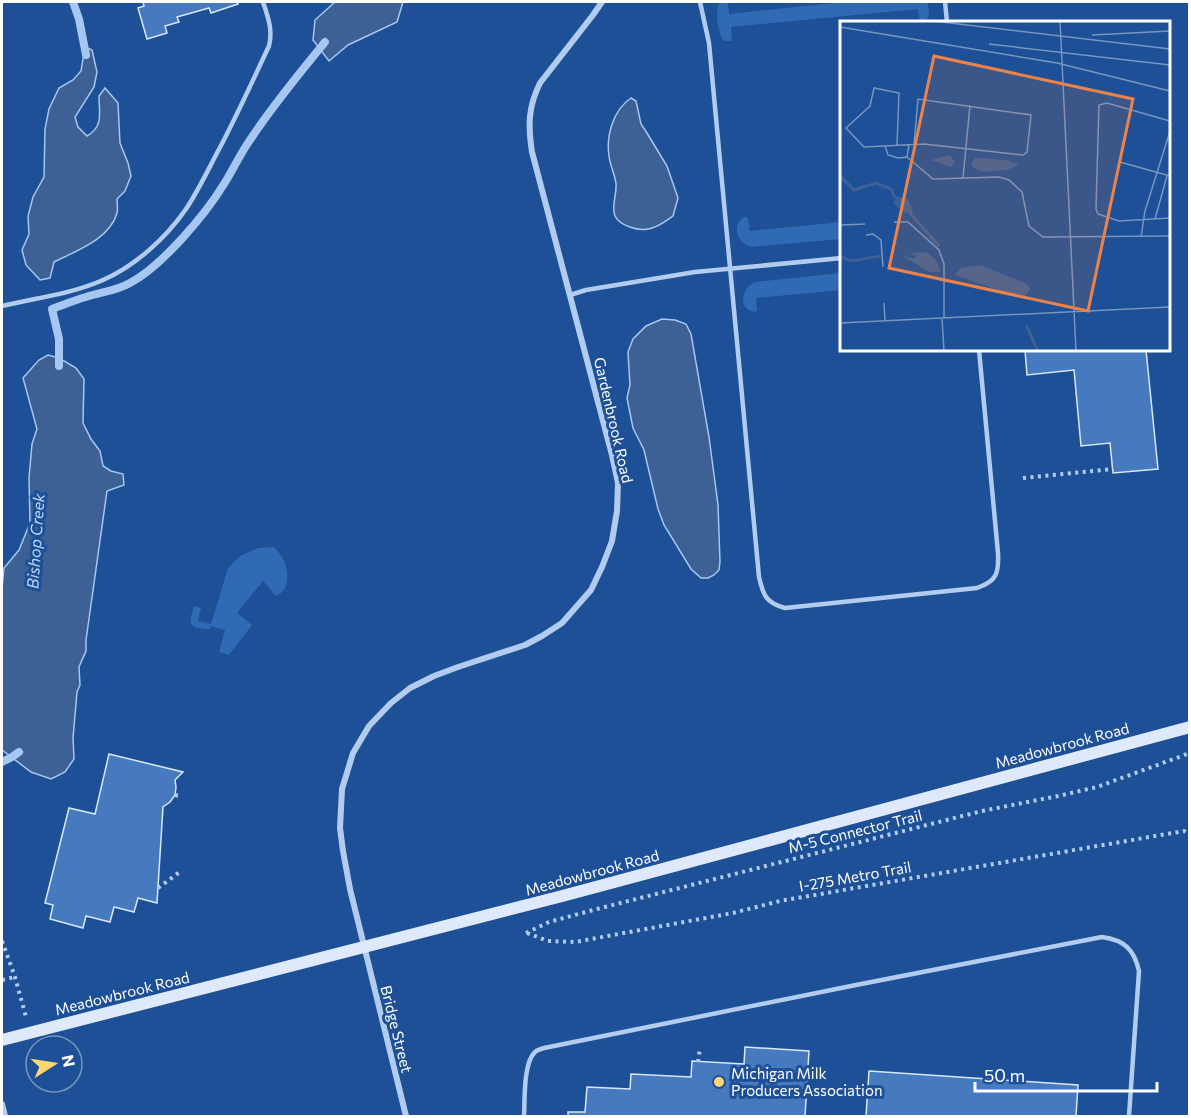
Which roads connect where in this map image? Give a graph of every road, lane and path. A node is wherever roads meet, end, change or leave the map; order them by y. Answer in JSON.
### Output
{"nodes":[{"id":1,"x":263,"y":2,"type":"edge"},
{"id":2,"x":602,"y":2,"type":"edge"},
{"id":3,"x":700,"y":2,"type":"edge"},
{"id":4,"x":945,"y":2,"type":"edge"},
{"id":5,"x":947,"y":21,"type":"edge"},
{"id":6,"x":840,"y":258,"type":"edge"},
{"id":7,"x":730,"y":269,"type":"junction"},
{"id":8,"x":570,"y":295,"type":"junction"},
{"id":9,"x":2,"y":306,"type":"edge"},
{"id":10,"x":979,"y":351,"type":"edge"},
{"id":11,"x":1113,"y":469,"type":"dead end"},
{"id":12,"x":1023,"y":478,"type":"dead end"},
{"id":13,"x":1190,"y":727,"type":"edge"},
{"id":14,"x":1190,"y":753,"type":"edge"},
{"id":15,"x":1190,"y":834,"type":"edge"},
{"id":16,"x":181,"y":871,"type":"dead end"},
{"id":17,"x":158,"y":888,"type":"dead end"},
{"id":18,"x":526,"y":933,"type":"joint"},
{"id":19,"x":2,"y":941,"type":"edge"},
{"id":20,"x":364,"y":947,"type":"junction"},
{"id":21,"x":15,"y":977,"type":"junction"},
{"id":22,"x":2,"y":980,"type":"edge"},
{"id":23,"x":20,"y":995,"type":"dead end"},
{"id":24,"x":2,"y":1040,"type":"edge"},
{"id":25,"x":700,"y":1048,"type":"dead end"},
{"id":26,"x":698,"y":1062,"type":"dead end"},
{"id":27,"x":2,"y":1104,"type":"edge"},
{"id":28,"x":5,"y":1116,"type":"edge"},
{"id":29,"x":406,"y":1116,"type":"edge"},
{"id":30,"x":524,"y":1116,"type":"edge"},
{"id":31,"x":1129,"y":1116,"type":"edge"}],
"edges":[{"from":1,"to":9,"type":"lane"},
{"from":2,"to":8,"type":"street","name":"Gardenbrook Road"},
{"from":3,"to":7,"type":"lane"},
{"from":4,"to":5,"type":"lane"},
{"from":6,"to":7,"type":"lane"},
{"from":7,"to":8,"type":"lane"},
{"from":7,"to":10,"type":"lane"},
{"from":8,"to":20,"type":"street","name":"Gardenbrook Road"},
{"from":11,"to":12,"type":"path"},
{"from":13,"to":20,"type":"street","name":"Meadowbrook Road"},
{"from":14,"to":18,"type":"path","name":"M-5 Connector Trail"},
{"from":15,"to":18,"type":"path","name":"I-275 Metro Trail"},
{"from":16,"to":17,"type":"path"},
{"from":19,"to":21,"type":"path"},
{"from":20,"to":24,"type":"street","name":"Meadowbrook Road"},
{"from":20,"to":29,"type":"street","name":"Bridge Street"},
{"from":21,"to":22,"type":"path"},
{"from":21,"to":23,"type":"path"},
{"from":25,"to":26,"type":"path"},
{"from":27,"to":28,"type":"street"},
{"from":30,"to":31,"type":"lane"}]}
